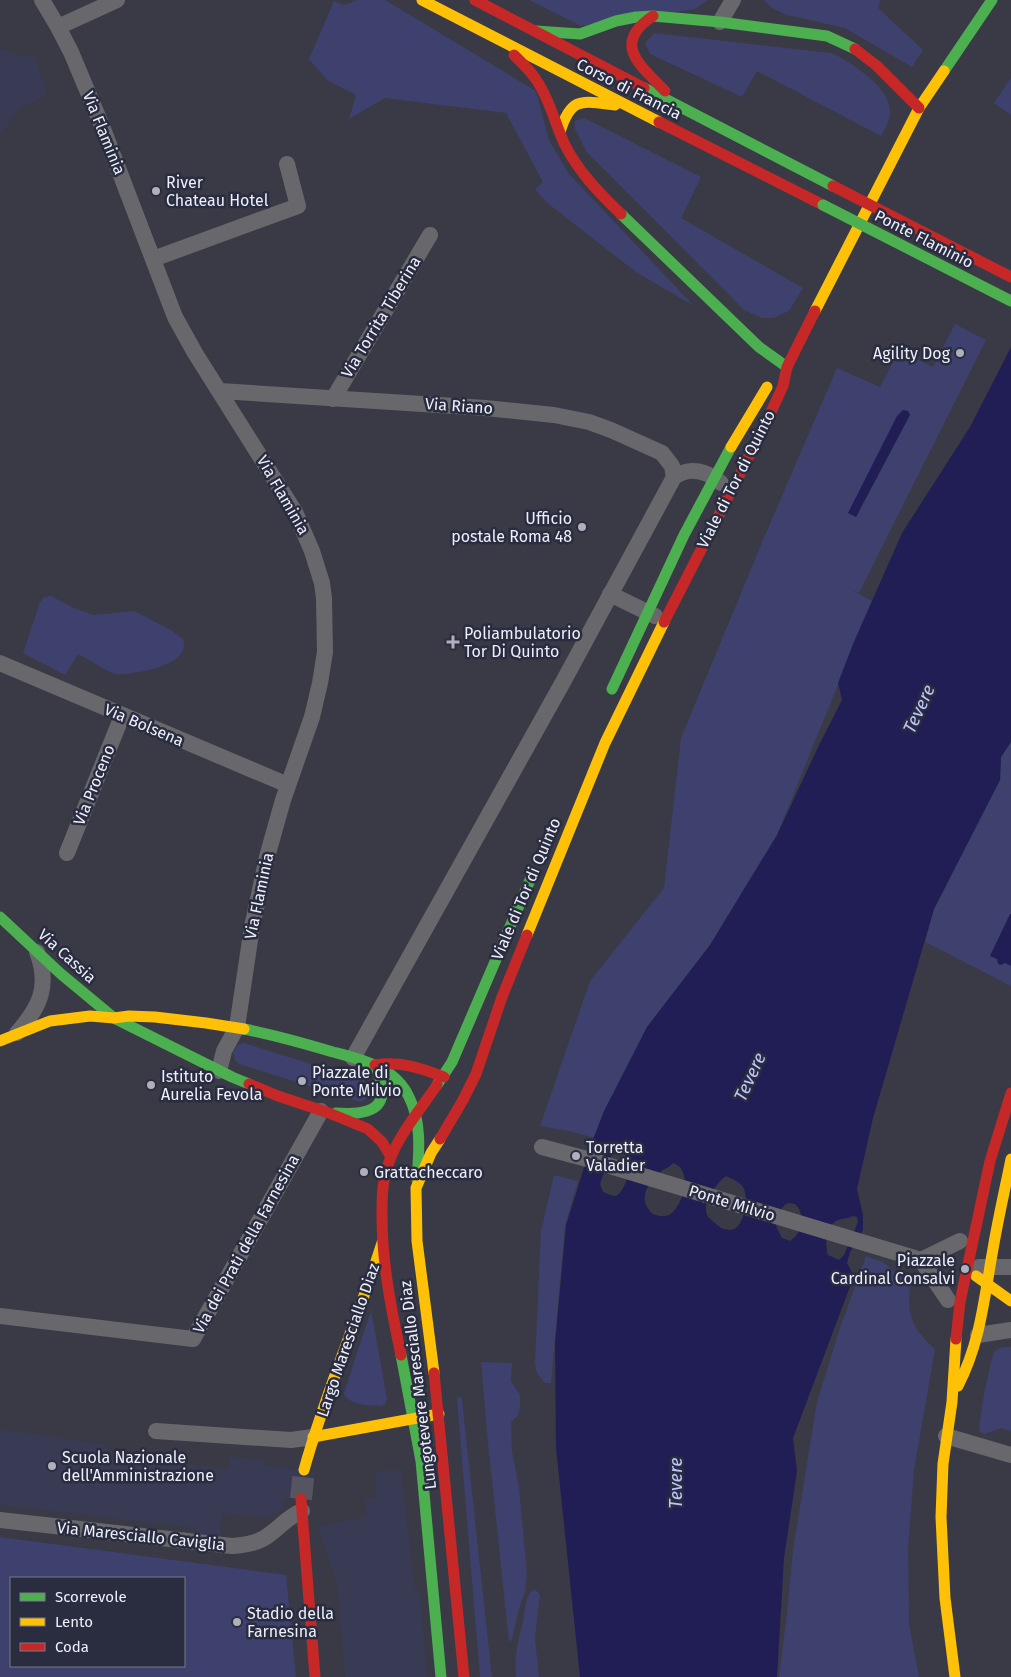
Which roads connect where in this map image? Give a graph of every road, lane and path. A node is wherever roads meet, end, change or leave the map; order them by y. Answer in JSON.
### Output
{"nodes":[{"id":1,"x":42,"y":0,"type":"edge"},
{"id":2,"x":116,"y":0,"type":"edge"},
{"id":3,"x":422,"y":0,"type":"edge"},
{"id":4,"x":475,"y":0,"type":"edge"},
{"id":5,"x":724,"y":0,"type":"edge"},
{"id":6,"x":733,"y":0,"type":"edge"},
{"id":7,"x":992,"y":0,"type":"edge"},
{"id":8,"x":653,"y":16,"type":"junction"},
{"id":9,"x":720,"y":22,"type":"junction"},
{"id":10,"x":58,"y":26,"type":"junction"},
{"id":11,"x":536,"y":32,"type":"junction"},
{"id":12,"x":493,"y":37,"type":"junction"},
{"id":13,"x":676,"y":104,"type":"junction"},
{"id":14,"x":624,"y":105,"type":"junction"},
{"id":15,"x":919,"y":108,"type":"junction"},
{"id":16,"x":560,"y":132,"type":"junction"},
{"id":17,"x":287,"y":164,"type":"dead end"},
{"id":18,"x":833,"y":186,"type":"joint"},
{"id":19,"x":823,"y":206,"type":"joint"},
{"id":20,"x":430,"y":235,"type":"dead end"},
{"id":21,"x":153,"y":259,"type":"junction"},
{"id":22,"x":1011,"y":277,"type":"edge"},
{"id":23,"x":1011,"y":301,"type":"edge"},
{"id":24,"x":787,"y":367,"type":"junction"},
{"id":25,"x":220,"y":391,"type":"junction"},
{"id":26,"x":333,"y":398,"type":"junction"},
{"id":27,"x":674,"y":477,"type":"junction"},
{"id":28,"x":715,"y":479,"type":"junction"},
{"id":29,"x":680,"y":590,"type":"junction"},
{"id":30,"x":610,"y":594,"type":"junction"},
{"id":31,"x":646,"y":612,"type":"junction"},
{"id":32,"x":664,"y":620,"type":"junction"},
{"id":33,"x":0,"y":663,"type":"edge"},
{"id":34,"x":609,"y":697,"type":"dead end"},
{"id":35,"x":122,"y":716,"type":"junction"},
{"id":36,"x":288,"y":785,"type":"junction"},
{"id":37,"x":66,"y":853,"type":"dead end"},
{"id":38,"x":538,"y":862,"type":"dead end"},
{"id":39,"x":0,"y":917,"type":"edge"},
{"id":40,"x":37,"y":952,"type":"junction"},
{"id":41,"x":114,"y":1018,"type":"junction"},
{"id":42,"x":237,"y":1027,"type":"junction"},
{"id":43,"x":16,"y":1035,"type":"junction"},
{"id":44,"x":0,"y":1041,"type":"edge"},
{"id":45,"x":354,"y":1058,"type":"junction"},
{"id":46,"x":375,"y":1065,"type":"junction"},
{"id":47,"x":219,"y":1071,"type":"junction"},
{"id":48,"x":444,"y":1077,"type":"junction"},
{"id":49,"x":1011,"y":1094,"type":"edge"},
{"id":50,"x":463,"y":1100,"type":"joint"},
{"id":51,"x":325,"y":1112,"type":"junction"},
{"id":52,"x":416,"y":1115,"type":"junction"},
{"id":53,"x":542,"y":1147,"type":"dead end"},
{"id":54,"x":391,"y":1157,"type":"junction"},
{"id":55,"x":1011,"y":1159,"type":"edge"},
{"id":56,"x":416,"y":1188,"type":"junction"},
{"id":57,"x":960,"y":1241,"type":"dead end"},
{"id":58,"x":382,"y":1242,"type":"junction"},
{"id":59,"x":921,"y":1260,"type":"junction"},
{"id":60,"x":990,"y":1266,"type":"junction"},
{"id":61,"x":1011,"y":1267,"type":"edge"},
{"id":62,"x":967,"y":1270,"type":"junction"},
{"id":63,"x":986,"y":1284,"type":"junction"},
{"id":64,"x":948,"y":1300,"type":"dead end"},
{"id":65,"x":1011,"y":1301,"type":"edge"},
{"id":66,"x":0,"y":1316,"type":"edge"},
{"id":67,"x":1011,"y":1330,"type":"edge"},
{"id":68,"x":978,"y":1335,"type":"junction"},
{"id":69,"x":953,"y":1395,"type":"junction"},
{"id":70,"x":440,"y":1414,"type":"junction"},
{"id":71,"x":414,"y":1419,"type":"junction"},
{"id":72,"x":156,"y":1431,"type":"dead end"},
{"id":73,"x":946,"y":1436,"type":"junction"},
{"id":74,"x":313,"y":1437,"type":"junction"},
{"id":75,"x":1011,"y":1455,"type":"edge"},
{"id":76,"x":304,"y":1470,"type":"tunnel mouth"},
{"id":77,"x":302,"y":1505,"type":"joint"},
{"id":78,"x":0,"y":1520,"type":"edge"},
{"id":79,"x":315,"y":1677,"type":"edge"},
{"id":80,"x":441,"y":1677,"type":"edge"},
{"id":81,"x":464,"y":1677,"type":"edge"},
{"id":82,"x":955,"y":1677,"type":"edge"}],
"edges":[{"from":1,"to":10,"type":"street","name":"Via Flaminia"},
{"from":2,"to":10,"type":"street"},
{"from":3,"to":12,"type":"main road","name":"Corso di Francia"},
{"from":4,"to":11,"type":"main road","name":"Corso di Francia"},
{"from":5,"to":9,"type":"street"},
{"from":6,"to":9,"type":"street"},
{"from":7,"to":15,"type":"main road","name":"Viale di Tor di Quinto"},
{"from":8,"to":9,"type":"main road"},
{"from":8,"to":11,"type":"main road"},
{"from":8,"to":13,"type":"main road"},
{"from":9,"to":15,"type":"main road"},
{"from":10,"to":21,"type":"street","name":"Via Flaminia"},
{"from":11,"to":13,"type":"main road","name":"Corso di Francia"},
{"from":12,"to":14,"type":"main road","name":"Corso di Francia"},
{"from":12,"to":16,"type":"main road"},
{"from":13,"to":18,"type":"main road","name":"Corso di Francia"},
{"from":14,"to":16,"type":"main road"},
{"from":14,"to":19,"type":"main road","name":"Corso di Francia"},
{"from":15,"to":24,"type":"main road","name":"Viale di Tor di Quinto"},
{"from":16,"to":24,"type":"main road"},
{"from":17,"to":21,"type":"street"},
{"from":18,"to":22,"type":"main road","name":"Ponte Flaminio","bridge":true},
{"from":19,"to":23,"type":"main road","name":"Ponte Flaminio","bridge":true},
{"from":20,"to":26,"type":"street","name":"Via Torrita Tiberina"},
{"from":21,"to":25,"type":"street","name":"Via Flaminia"},
{"from":24,"to":28,"type":"main road","name":"Viale di Tor di Quinto"},
{"from":24,"to":29,"type":"main road","name":"Viale di Tor di Quinto"},
{"from":25,"to":26,"type":"street","name":"Via Riano"},
{"from":25,"to":36,"type":"street","name":"Via Flaminia"},
{"from":26,"to":27,"type":"street","name":"Via Riano"},
{"from":27,"to":28,"type":"street","name":"Viale di Tor di Quinto"},
{"from":27,"to":30,"type":"street"},
{"from":28,"to":29,"type":"street","name":"Viale di Tor di Quinto"},
{"from":28,"to":31,"type":"main road","name":"Viale di Tor di Quinto"},
{"from":29,"to":32,"type":"main road","name":"Viale di Tor di Quinto"},
{"from":30,"to":31,"type":"street"},
{"from":30,"to":45,"type":"street"},
{"from":31,"to":32,"type":"street"},
{"from":31,"to":34,"type":"main road","name":"Viale di Tor di Quinto"},
{"from":32,"to":50,"type":"main road","name":"Viale di Tor di Quinto"},
{"from":33,"to":35,"type":"street","name":"Via Bolsena"},
{"from":35,"to":36,"type":"street","name":"Via Bolsena"},
{"from":35,"to":37,"type":"street","name":"Via Proceno"},
{"from":36,"to":42,"type":"street","name":"Via Flaminia"},
{"from":38,"to":48,"type":"main road","name":"Viale di Tor di Quinto"},
{"from":39,"to":40,"type":"main road","name":"Via Cassia"},
{"from":40,"to":41,"type":"main road","name":"Via Cassia"},
{"from":40,"to":43,"type":"street"},
{"from":41,"to":42,"type":"main road"},
{"from":41,"to":43,"type":"main road"},
{"from":41,"to":47,"type":"main road"},
{"from":42,"to":45,"type":"main road"},
{"from":42,"to":47,"type":"street"},
{"from":43,"to":44,"type":"main road"},
{"from":45,"to":46,"type":"main road"},
{"from":46,"to":48,"type":"main road"},
{"from":46,"to":51,"type":"main road"},
{"from":46,"to":52,"type":"main road"},
{"from":47,"to":51,"type":"main road"},
{"from":48,"to":52,"type":"main road","name":"Viale di Tor di Quinto"},
{"from":49,"to":62,"type":"main road"},
{"from":50,"to":56,"type":"main road","name":"Lungotevere Maresciallo Diaz"},
{"from":51,"to":54,"type":"main road"},
{"from":51,"to":66,"type":"street","name":"Via dei Prati della Farnesina"},
{"from":52,"to":54,"type":"main road","name":"Viale di Tor di Quinto"},
{"from":52,"to":56,"type":"main road"},
{"from":53,"to":59,"type":"street","name":"Ponte Milvio"},
{"from":54,"to":58,"type":"main road","name":"Lungotevere Maresciallo Diaz"},
{"from":55,"to":60,"type":"main road"},
{"from":56,"to":70,"type":"main road","name":"Lungotevere Maresciallo Diaz"},
{"from":57,"to":59,"type":"street"},
{"from":58,"to":71,"type":"main road","name":"Lungotevere Maresciallo Diaz"},
{"from":58,"to":74,"type":"main road","name":"Largo Maresciallo Diaz"},
{"from":59,"to":64,"type":"street"},
{"from":60,"to":61,"type":"street"},
{"from":60,"to":62,"type":"street"},
{"from":60,"to":63,"type":"main road"},
{"from":62,"to":63,"type":"main road"},
{"from":62,"to":69,"type":"main road"},
{"from":63,"to":65,"type":"main road"},
{"from":63,"to":68,"type":"main road"},
{"from":67,"to":68,"type":"street"},
{"from":68,"to":69,"type":"main road"},
{"from":69,"to":73,"type":"main road"},
{"from":70,"to":71,"type":"main road","name":"Largo Maresciallo Diaz"},
{"from":70,"to":81,"type":"main road","name":"Lungotevere Maresciallo Diaz"},
{"from":71,"to":74,"type":"main road","name":"Largo Maresciallo Diaz"},
{"from":71,"to":80,"type":"main road","name":"Lungotevere Maresciallo Diaz"},
{"from":72,"to":74,"type":"street","name":"Largo Maresciallo Diaz"},
{"from":73,"to":75,"type":"street"},
{"from":73,"to":82,"type":"main road"},
{"from":74,"to":76,"type":"main road"},
{"from":77,"to":78,"type":"street","name":"Via Maresciallo Caviglia"},
{"from":77,"to":79,"type":"main road"}]}
